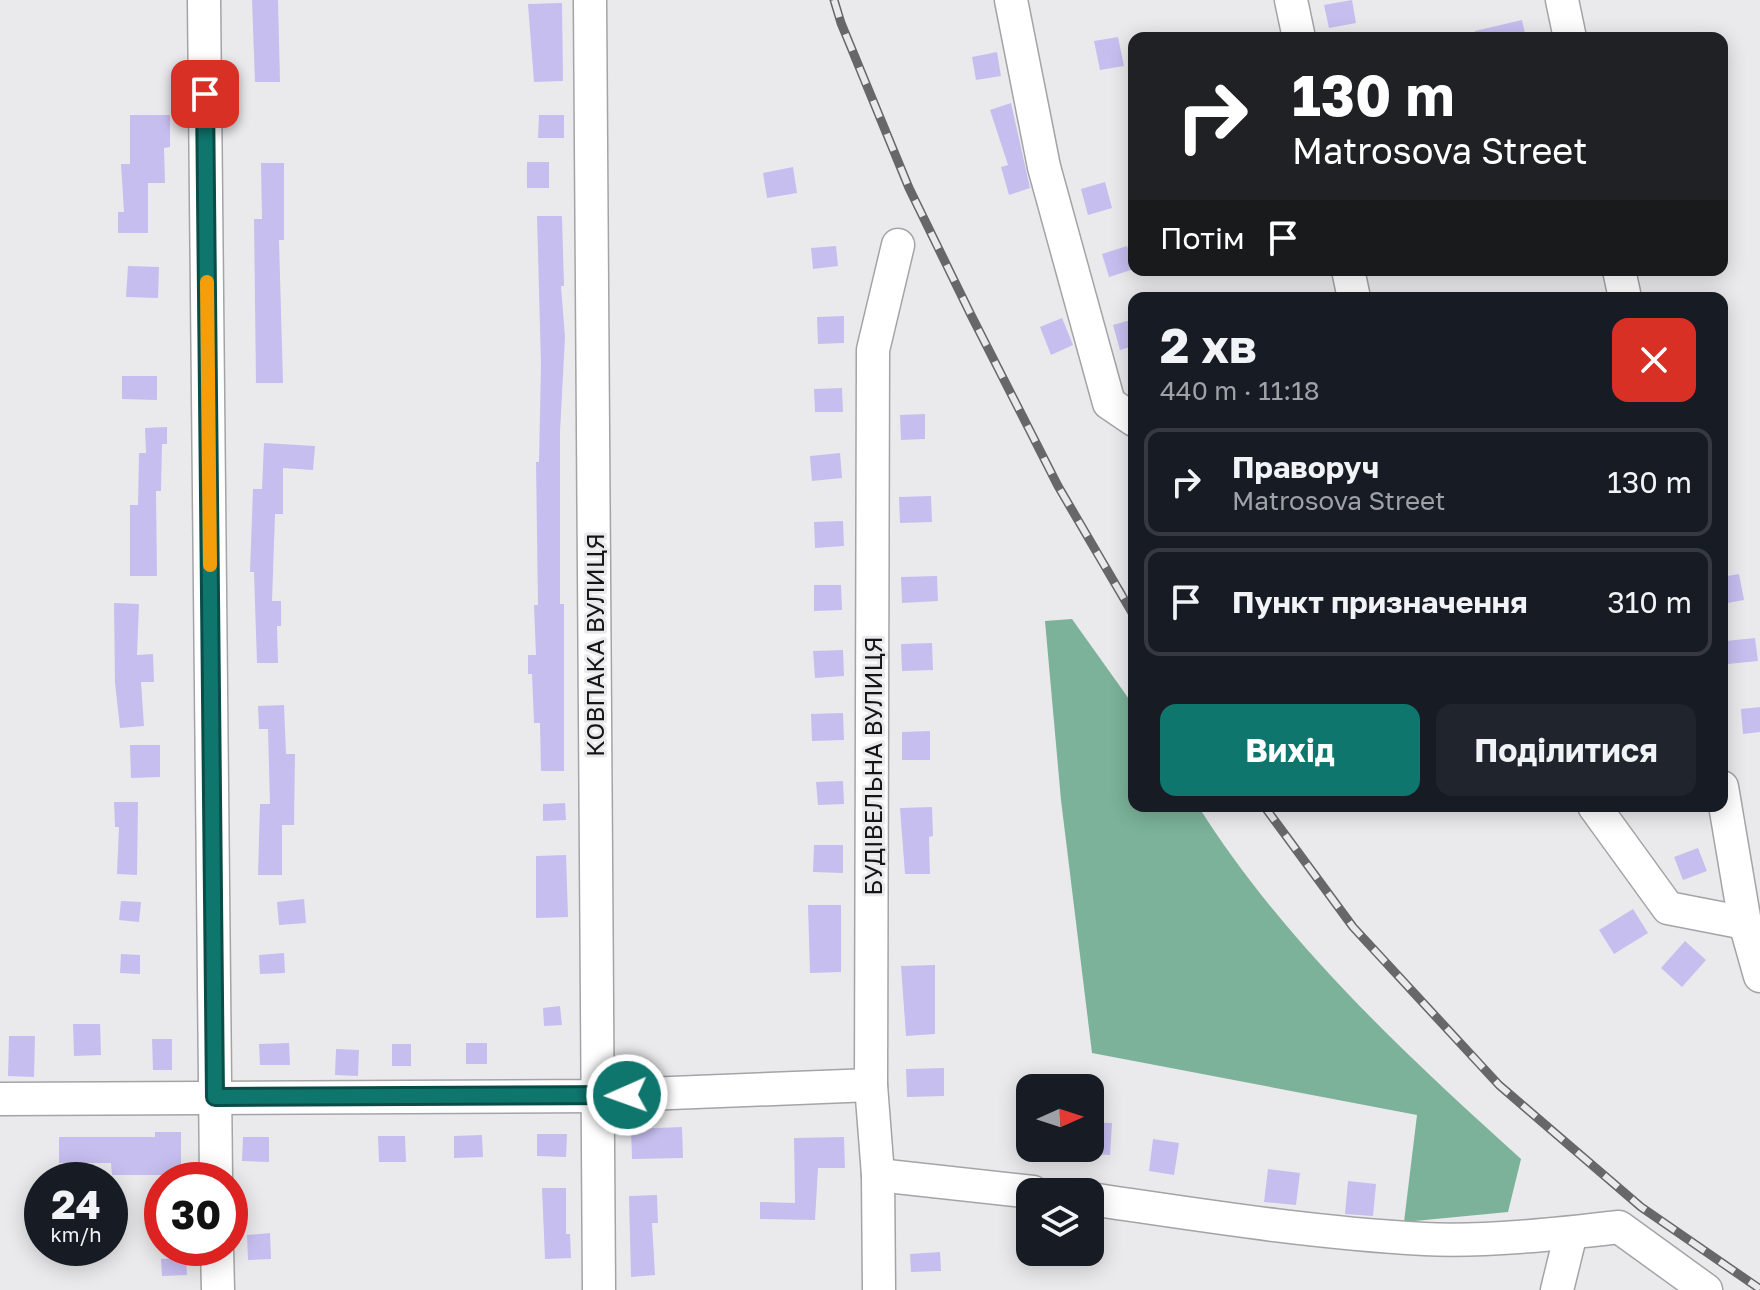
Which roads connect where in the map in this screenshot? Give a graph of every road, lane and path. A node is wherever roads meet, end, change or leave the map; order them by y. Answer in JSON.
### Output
{"nodes":[{"id":1,"x":204,"y":0,"type":"edge"},
{"id":2,"x":590,"y":0,"type":"edge"},
{"id":3,"x":1011,"y":0,"type":"edge"},
{"id":4,"x":1291,"y":0,"type":"edge"},
{"id":5,"x":1562,"y":0,"type":"edge"},
{"id":6,"x":1298,"y":32,"type":"edge"},
{"id":7,"x":1569,"y":32,"type":"edge"},
{"id":8,"x":898,"y":245,"type":"dead end"},
{"id":9,"x":1122,"y":411,"type":"edge"},
{"id":10,"x":1598,"y":812,"type":"edge"},
{"id":11,"x":1726,"y":812,"type":"edge"},
{"id":12,"x":1745,"y":923,"type":"junction"},
{"id":13,"x":1760,"y":976,"type":"edge"},
{"id":14,"x":871,"y":1085,"type":"junction"},
{"id":15,"x":597,"y":1096,"type":"junction"},
{"id":16,"x":215,"y":1097,"type":"junction"},
{"id":17,"x":0,"y":1099,"type":"edge"},
{"id":18,"x":216,"y":1162,"type":"edge"},
{"id":19,"x":878,"y":1175,"type":"junction"},
{"id":20,"x":1016,"y":1190,"type":"edge"},
{"id":21,"x":1104,"y":1201,"type":"edge"},
{"id":22,"x":1571,"y":1233,"type":"junction"},
{"id":23,"x":217,"y":1266,"type":"edge"},
{"id":24,"x":218,"y":1290,"type":"edge"},
{"id":25,"x":599,"y":1290,"type":"edge"},
{"id":26,"x":879,"y":1290,"type":"edge"},
{"id":27,"x":1557,"y":1290,"type":"edge"},
{"id":28,"x":1706,"y":1290,"type":"edge"}],
"edges":[{"from":1,"to":16,"type":"street"},
{"from":2,"to":15,"type":"street","name":"КОВПАКА ВУЛИЦЯ"},
{"from":3,"to":9,"type":"street"},
{"from":4,"to":6,"type":"street"},
{"from":5,"to":7,"type":"street"},
{"from":8,"to":14,"type":"street","name":"БУДІВЕЛЬНА ВУЛИЦЯ"},
{"from":10,"to":12,"type":"street"},
{"from":11,"to":12,"type":"street"},
{"from":12,"to":13,"type":"street"},
{"from":14,"to":15,"type":"street"},
{"from":14,"to":19,"type":"street","name":"БУДІВЕЛЬНА ВУЛИЦЯ"},
{"from":15,"to":16,"type":"street"},
{"from":15,"to":25,"type":"street","name":"КОВПАКА ВУЛИЦЯ"},
{"from":16,"to":17,"type":"street"},
{"from":16,"to":18,"type":"street"},
{"from":19,"to":20,"type":"street"},
{"from":19,"to":26,"type":"street","name":"БУДІВЕЛЬНА ВУЛИЦЯ"},
{"from":21,"to":22,"type":"street"},
{"from":22,"to":27,"type":"street"},
{"from":22,"to":28,"type":"street"},
{"from":23,"to":24,"type":"street"}]}
